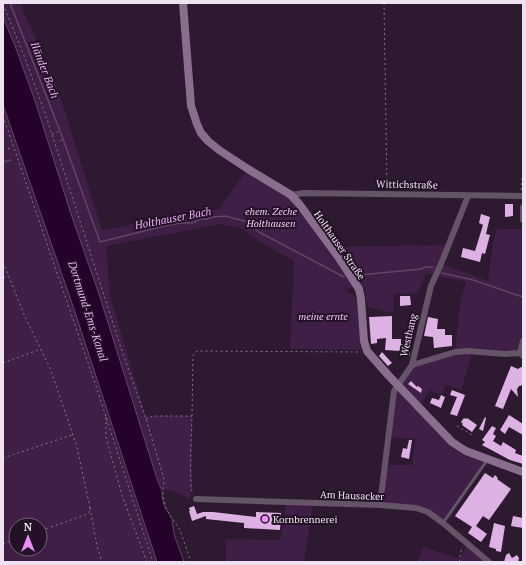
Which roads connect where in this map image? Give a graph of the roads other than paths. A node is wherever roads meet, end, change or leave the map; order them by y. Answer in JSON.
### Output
{"nodes":[{"id":1,"x":183,"y":3,"type":"edge"},
{"id":2,"x":291,"y":195,"type":"junction"},
{"id":3,"x":468,"y":196,"type":"junction"},
{"id":4,"x":522,"y":196,"type":"edge"},
{"id":5,"x":523,"y":206,"type":"edge"},
{"id":6,"x":523,"y":220,"type":"edge"},
{"id":7,"x":523,"y":341,"type":"edge"},
{"id":8,"x":521,"y":354,"type":"edge"},
{"id":9,"x":412,"y":365,"type":"junction"},
{"id":10,"x":398,"y":385,"type":"junction"},
{"id":11,"x":488,"y":459,"type":"junction"},
{"id":12,"x":523,"y":472,"type":"edge"},
{"id":13,"x":196,"y":499,"type":"road end"},
{"id":14,"x":380,"y":505,"type":"junction"},
{"id":15,"x":443,"y":523,"type":"junction"},
{"id":16,"x":489,"y":562,"type":"edge"}],
"edges":[{"from":1,"to":2,"type":"street","name":"Holthauser Straße"},
{"from":2,"to":3,"type":"street","name":"Wittichstraße"},
{"from":2,"to":10,"type":"street","name":"Holthauser Straße"},
{"from":3,"to":4,"type":"street","name":"Wittichstraße"},
{"from":3,"to":9,"type":"street","name":"Westhang"},
{"from":5,"to":6,"type":"street"},
{"from":7,"to":8,"type":"street"},
{"from":8,"to":9,"type":"street"},
{"from":9,"to":10,"type":"street","name":"Westhang"},
{"from":10,"to":11,"type":"street"},
{"from":10,"to":14,"type":"street","name":"Westhang"},
{"from":11,"to":12,"type":"street"},
{"from":11,"to":15,"type":"lane"},
{"from":13,"to":14,"type":"street","name":"Am Hausacker"},
{"from":14,"to":15,"type":"street","name":"Am Hausacker"},
{"from":15,"to":16,"type":"street","name":"Am Hausacker"}]}
